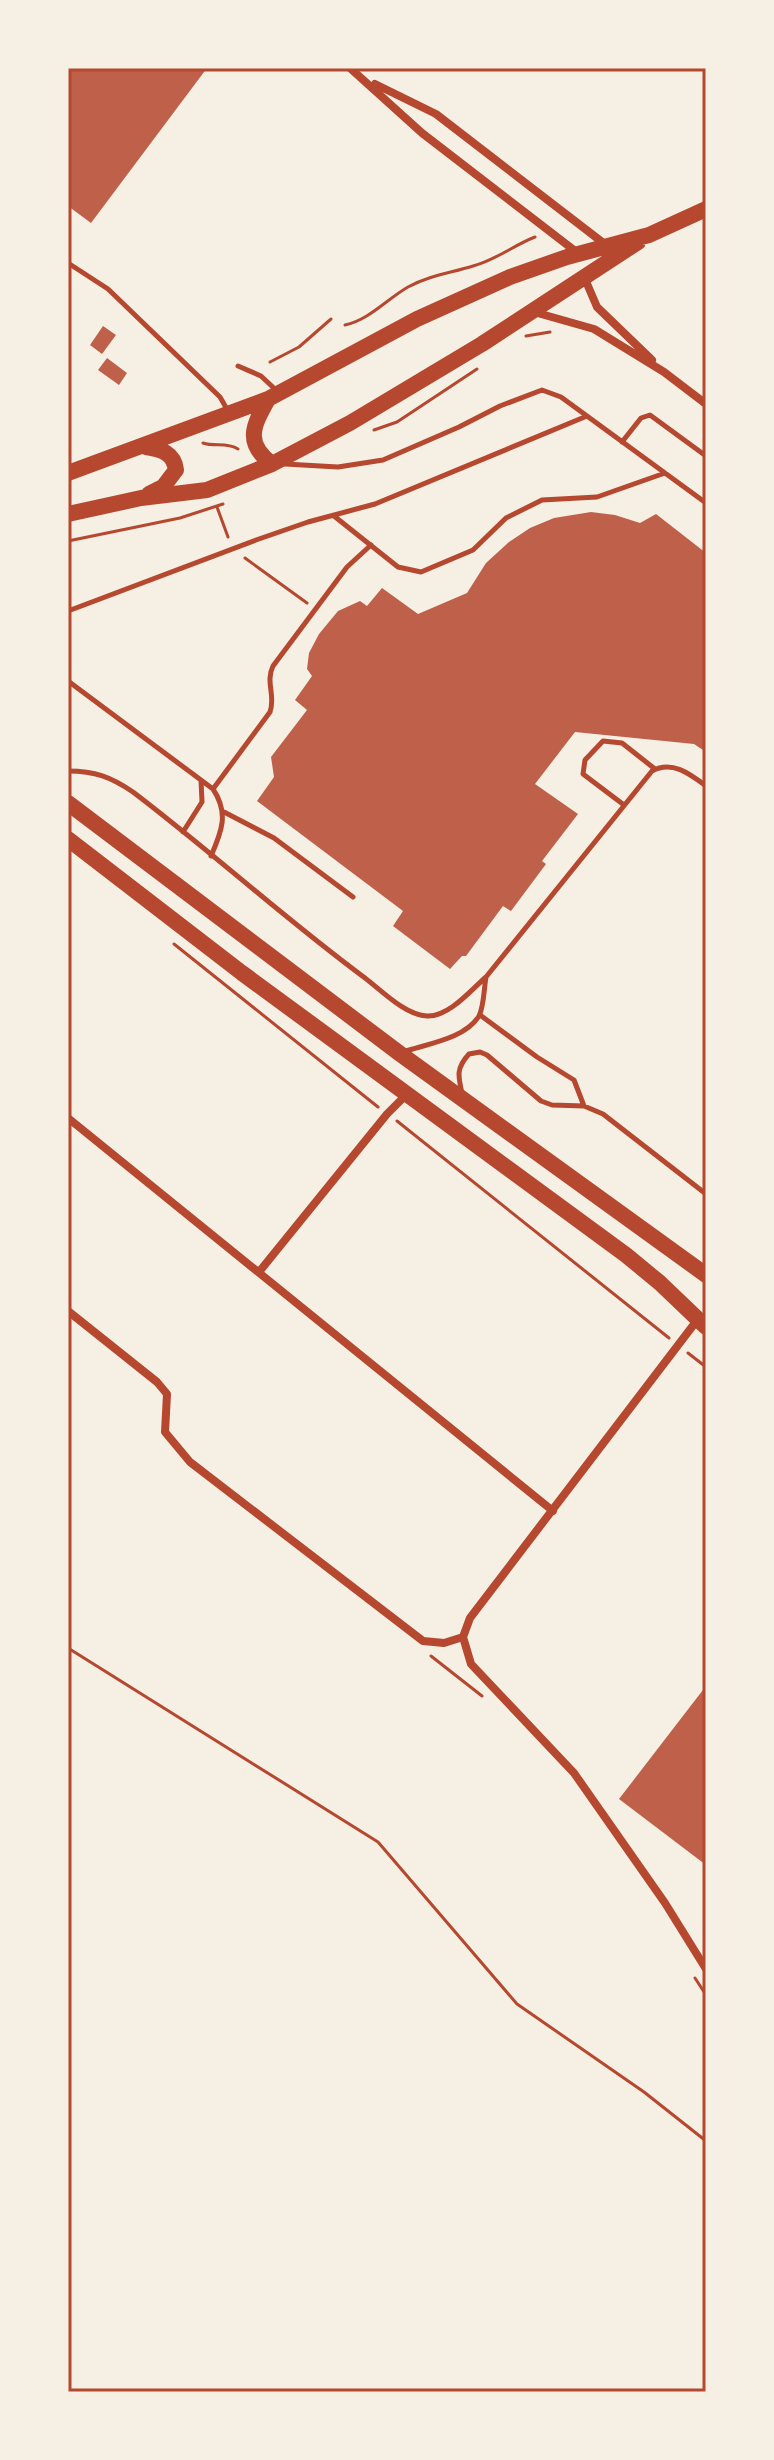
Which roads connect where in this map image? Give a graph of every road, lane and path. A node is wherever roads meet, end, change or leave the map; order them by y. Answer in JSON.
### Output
{"nodes":[{"id":1,"x":350,"y":68,"type":"edge"},
{"id":2,"x":367,"y":81,"type":"junction"},
{"id":3,"x":706,"y":209,"type":"edge"},
{"id":4,"x":554,"y":234,"type":"junction"},
{"id":5,"x":649,"y":235,"type":"junction"},
{"id":6,"x":607,"y":246,"type":"junction"},
{"id":7,"x":579,"y":254,"type":"junction"},
{"id":8,"x":68,"y":263,"type":"edge"},
{"id":9,"x":585,"y":279,"type":"junction"},
{"id":10,"x":533,"y":312,"type":"junction"},
{"id":11,"x":331,"y":319,"type":"dead end"},
{"id":12,"x":569,"y":321,"type":"junction"},
{"id":13,"x":345,"y":325,"type":"dead end"},
{"id":14,"x":522,"y":337,"type":"dead end"},
{"id":15,"x":270,"y":362,"type":"dead end"},
{"id":16,"x":238,"y":366,"type":"dead end"},
{"id":17,"x":480,"y":367,"type":"dead end"},
{"id":18,"x":664,"y":372,"type":"junction"},
{"id":19,"x":274,"y":396,"type":"junction"},
{"id":20,"x":706,"y":404,"type":"edge"},
{"id":21,"x":228,"y":412,"type":"junction"},
{"id":22,"x":587,"y":416,"type":"junction"},
{"id":23,"x":372,"y":430,"type":"dead end"},
{"id":24,"x":195,"y":439,"type":"dead end"},
{"id":25,"x":622,"y":442,"type":"junction"},
{"id":26,"x":146,"y":447,"type":"junction"},
{"id":27,"x":240,"y":450,"type":"dead end"},
{"id":28,"x":706,"y":456,"type":"edge"},
{"id":29,"x":272,"y":464,"type":"junction"},
{"id":30,"x":68,"y":473,"type":"edge"},
{"id":31,"x":665,"y":473,"type":"junction"},
{"id":32,"x":141,"y":498,"type":"junction"},
{"id":33,"x":228,"y":501,"type":"dead end"},
{"id":34,"x":706,"y":503,"type":"edge"},
{"id":35,"x":217,"y":507,"type":"junction"},
{"id":36,"x":68,"y":514,"type":"edge"},
{"id":37,"x":334,"y":515,"type":"junction"},
{"id":38,"x":68,"y":541,"type":"edge"},
{"id":39,"x":371,"y":545,"type":"junction"},
{"id":40,"x":232,"y":548,"type":"junction"},
{"id":41,"x":315,"y":609,"type":"junction"},
{"id":42,"x":68,"y":611,"type":"edge"},
{"id":43,"x":68,"y":681,"type":"edge"},
{"id":44,"x":655,"y":769,"type":"junction"},
{"id":45,"x":68,"y":771,"type":"edge"},
{"id":46,"x":201,"y":780,"type":"junction"},
{"id":47,"x":706,"y":786,"type":"edge"},
{"id":48,"x":213,"y":789,"type":"junction"},
{"id":49,"x":68,"y":803,"type":"edge"},
{"id":50,"x":624,"y":805,"type":"junction"},
{"id":51,"x":224,"y":812,"type":"junction"},
{"id":52,"x":183,"y":832,"type":"junction"},
{"id":53,"x":68,"y":839,"type":"edge"},
{"id":54,"x":211,"y":856,"type":"junction"},
{"id":55,"x":353,"y":897,"type":"dead end"},
{"id":56,"x":486,"y":977,"type":"junction"},
{"id":57,"x":480,"y":1015,"type":"junction"},
{"id":58,"x":399,"y":1053,"type":"junction"},
{"id":59,"x":407,"y":1094,"type":"junction"},
{"id":60,"x":465,"y":1102,"type":"junction"},
{"id":61,"x":584,"y":1106,"type":"junction"},
{"id":62,"x":68,"y":1118,"type":"edge"},
{"id":63,"x":706,"y":1194,"type":"edge"},
{"id":64,"x":259,"y":1272,"type":"junction"},
{"id":65,"x":706,"y":1275,"type":"edge"},
{"id":66,"x":68,"y":1311,"type":"edge"},
{"id":67,"x":702,"y":1323,"type":"edge"},
{"id":68,"x":553,"y":1511,"type":"junction"},
{"id":69,"x":463,"y":1637,"type":"junction"},
{"id":70,"x":68,"y":1648,"type":"edge"},
{"id":71,"x":421,"y":1649,"type":"dead end"},
{"id":72,"x":491,"y":1703,"type":"dead end"},
{"id":73,"x":706,"y":1969,"type":"edge"},
{"id":74,"x":691,"y":1971,"type":"dead end"},
{"id":75,"x":706,"y":1995,"type":"edge"},
{"id":76,"x":706,"y":2141,"type":"edge"}],
"edges":[{"from":1,"to":2,"type":"street"},
{"from":2,"to":4,"type":"street"},
{"from":2,"to":6,"type":"street"},
{"from":3,"to":5,"type":"main road"},
{"from":4,"to":7,"type":"street"},
{"from":4,"to":13,"type":"path"},
{"from":5,"to":6,"type":"main road"},
{"from":5,"to":9,"type":"main road"},
{"from":6,"to":7,"type":"main road"},
{"from":7,"to":19,"type":"main road"},
{"from":8,"to":21,"type":"lane"},
{"from":9,"to":10,"type":"main road"},
{"from":9,"to":18,"type":"street"},
{"from":10,"to":12,"type":"street"},
{"from":10,"to":29,"type":"main road"},
{"from":11,"to":15,"type":"path"},
{"from":12,"to":14,"type":"path"},
{"from":12,"to":18,"type":"street"},
{"from":16,"to":19,"type":"lane"},
{"from":17,"to":23,"type":"path"},
{"from":18,"to":20,"type":"street"},
{"from":19,"to":21,"type":"main road"},
{"from":19,"to":29,"type":"main road"},
{"from":21,"to":26,"type":"main road"},
{"from":22,"to":25,"type":"lane"},
{"from":22,"to":29,"type":"lane"},
{"from":22,"to":37,"type":"lane"},
{"from":24,"to":27,"type":"path"},
{"from":25,"to":28,"type":"lane"},
{"from":25,"to":31,"type":"lane"},
{"from":26,"to":30,"type":"main road"},
{"from":26,"to":32,"type":"main road"},
{"from":29,"to":32,"type":"main road"},
{"from":31,"to":34,"type":"lane"},
{"from":31,"to":39,"type":"lane"},
{"from":32,"to":36,"type":"main road"},
{"from":33,"to":35,"type":"path"},
{"from":35,"to":38,"type":"path"},
{"from":35,"to":40,"type":"path"},
{"from":37,"to":39,"type":"lane"},
{"from":37,"to":40,"type":"lane"},
{"from":39,"to":41,"type":"lane"},
{"from":40,"to":41,"type":"path"},
{"from":40,"to":42,"type":"lane"},
{"from":41,"to":48,"type":"lane"},
{"from":43,"to":46,"type":"lane"},
{"from":44,"to":47,"type":"lane"},
{"from":44,"to":50,"type":"lane"},
{"from":44,"to":50,"type":"lane"},
{"from":45,"to":52,"type":"lane"},
{"from":46,"to":48,"type":"lane"},
{"from":46,"to":52,"type":"lane"},
{"from":48,"to":51,"type":"lane"},
{"from":49,"to":58,"type":"main road"},
{"from":50,"to":56,"type":"lane"},
{"from":51,"to":54,"type":"lane"},
{"from":51,"to":55,"type":"lane"},
{"from":52,"to":54,"type":"lane"},
{"from":53,"to":59,"type":"main road"},
{"from":54,"to":56,"type":"lane"},
{"from":56,"to":57,"type":"lane"},
{"from":57,"to":58,"type":"lane"},
{"from":57,"to":61,"type":"lane"},
{"from":58,"to":60,"type":"main road"},
{"from":59,"to":64,"type":"street"},
{"from":59,"to":67,"type":"main road"},
{"from":60,"to":61,"type":"lane"},
{"from":60,"to":65,"type":"main road"},
{"from":61,"to":63,"type":"lane"},
{"from":62,"to":64,"type":"street"},
{"from":64,"to":68,"type":"street"},
{"from":66,"to":69,"type":"street"},
{"from":67,"to":68,"type":"street"},
{"from":68,"to":69,"type":"street"},
{"from":69,"to":73,"type":"street"},
{"from":70,"to":76,"type":"path"},
{"from":71,"to":72,"type":"path"},
{"from":74,"to":75,"type":"path"}]}
